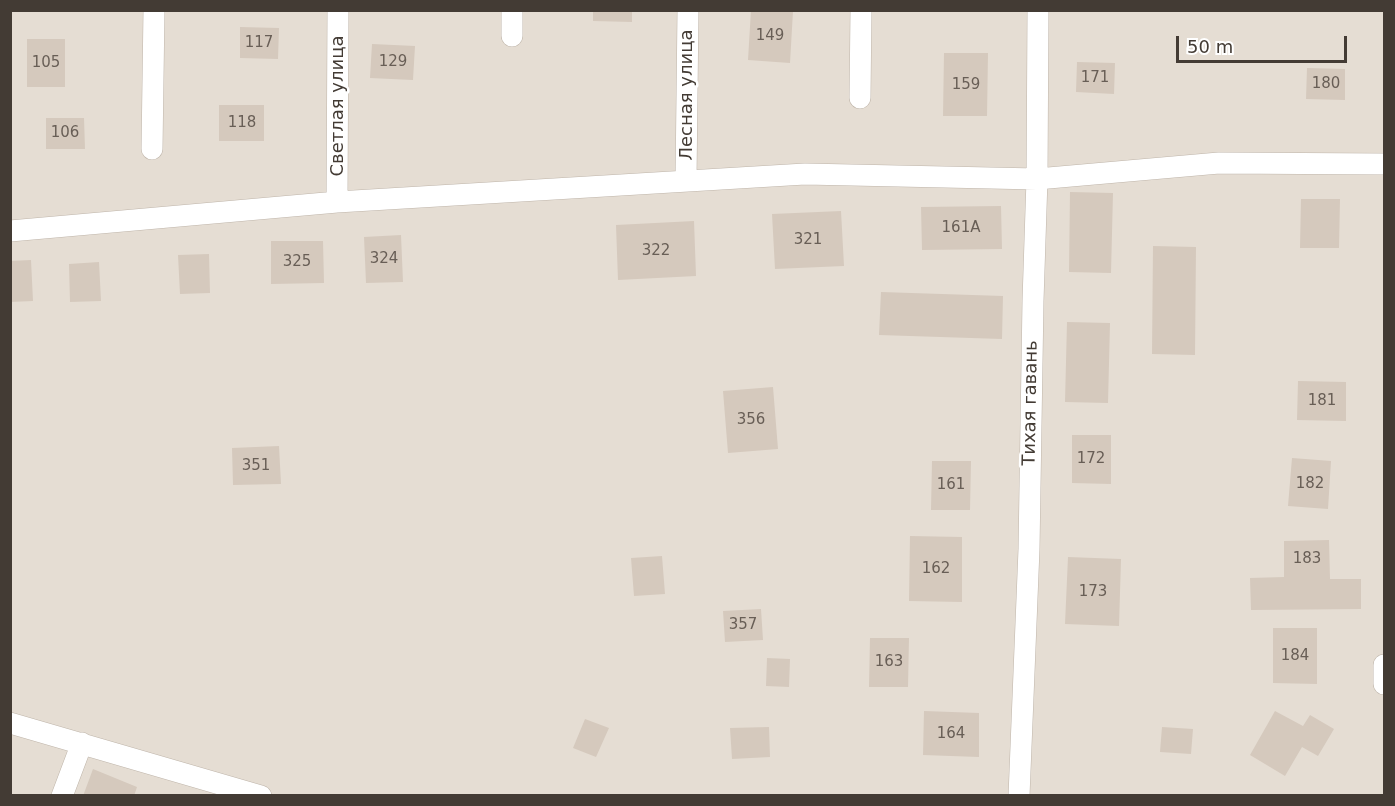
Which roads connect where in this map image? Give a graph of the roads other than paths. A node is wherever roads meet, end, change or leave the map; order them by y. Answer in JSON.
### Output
{"nodes":[{"id":1,"x":154,"y":10,"type":"edge"},
{"id":2,"x":338,"y":10,"type":"edge"},
{"id":3,"x":512,"y":10,"type":"edge"},
{"id":4,"x":688,"y":10,"type":"edge"},
{"id":5,"x":861,"y":10,"type":"edge"},
{"id":6,"x":1038,"y":10,"type":"edge"},
{"id":7,"x":512,"y":36,"type":"dead end"},
{"id":8,"x":860,"y":98,"type":"dead end"},
{"id":9,"x":152,"y":149,"type":"dead end"},
{"id":10,"x":1384,"y":164,"type":"edge"},
{"id":11,"x":1037,"y":179,"type":"junction"},
{"id":12,"x":686,"y":180,"type":"junction"},
{"id":13,"x":337,"y":202,"type":"junction"},
{"id":14,"x":10,"y":231,"type":"edge"},
{"id":15,"x":1384,"y":665,"type":"edge"},
{"id":16,"x":1384,"y":684,"type":"edge"},
{"id":17,"x":10,"y":723,"type":"edge"},
{"id":18,"x":82,"y":743,"type":"junction"},
{"id":19,"x":62,"y":795,"type":"edge"},
{"id":20,"x":261,"y":795,"type":"edge"},
{"id":21,"x":1019,"y":795,"type":"edge"}],
"edges":[{"from":1,"to":9,"type":"street"},
{"from":2,"to":13,"type":"street","name":"Светлая улица"},
{"from":3,"to":7,"type":"street"},
{"from":4,"to":12,"type":"street","name":"Лесная улица"},
{"from":5,"to":8,"type":"street"},
{"from":6,"to":11,"type":"street","name":"Тихая гавань"},
{"from":10,"to":11,"type":"street"},
{"from":11,"to":12,"type":"street"},
{"from":11,"to":21,"type":"street","name":"Тихая гавань"},
{"from":12,"to":13,"type":"street"},
{"from":13,"to":14,"type":"street"},
{"from":15,"to":16,"type":"street"},
{"from":17,"to":18,"type":"street"},
{"from":18,"to":19,"type":"street"},
{"from":18,"to":20,"type":"street"}]}
